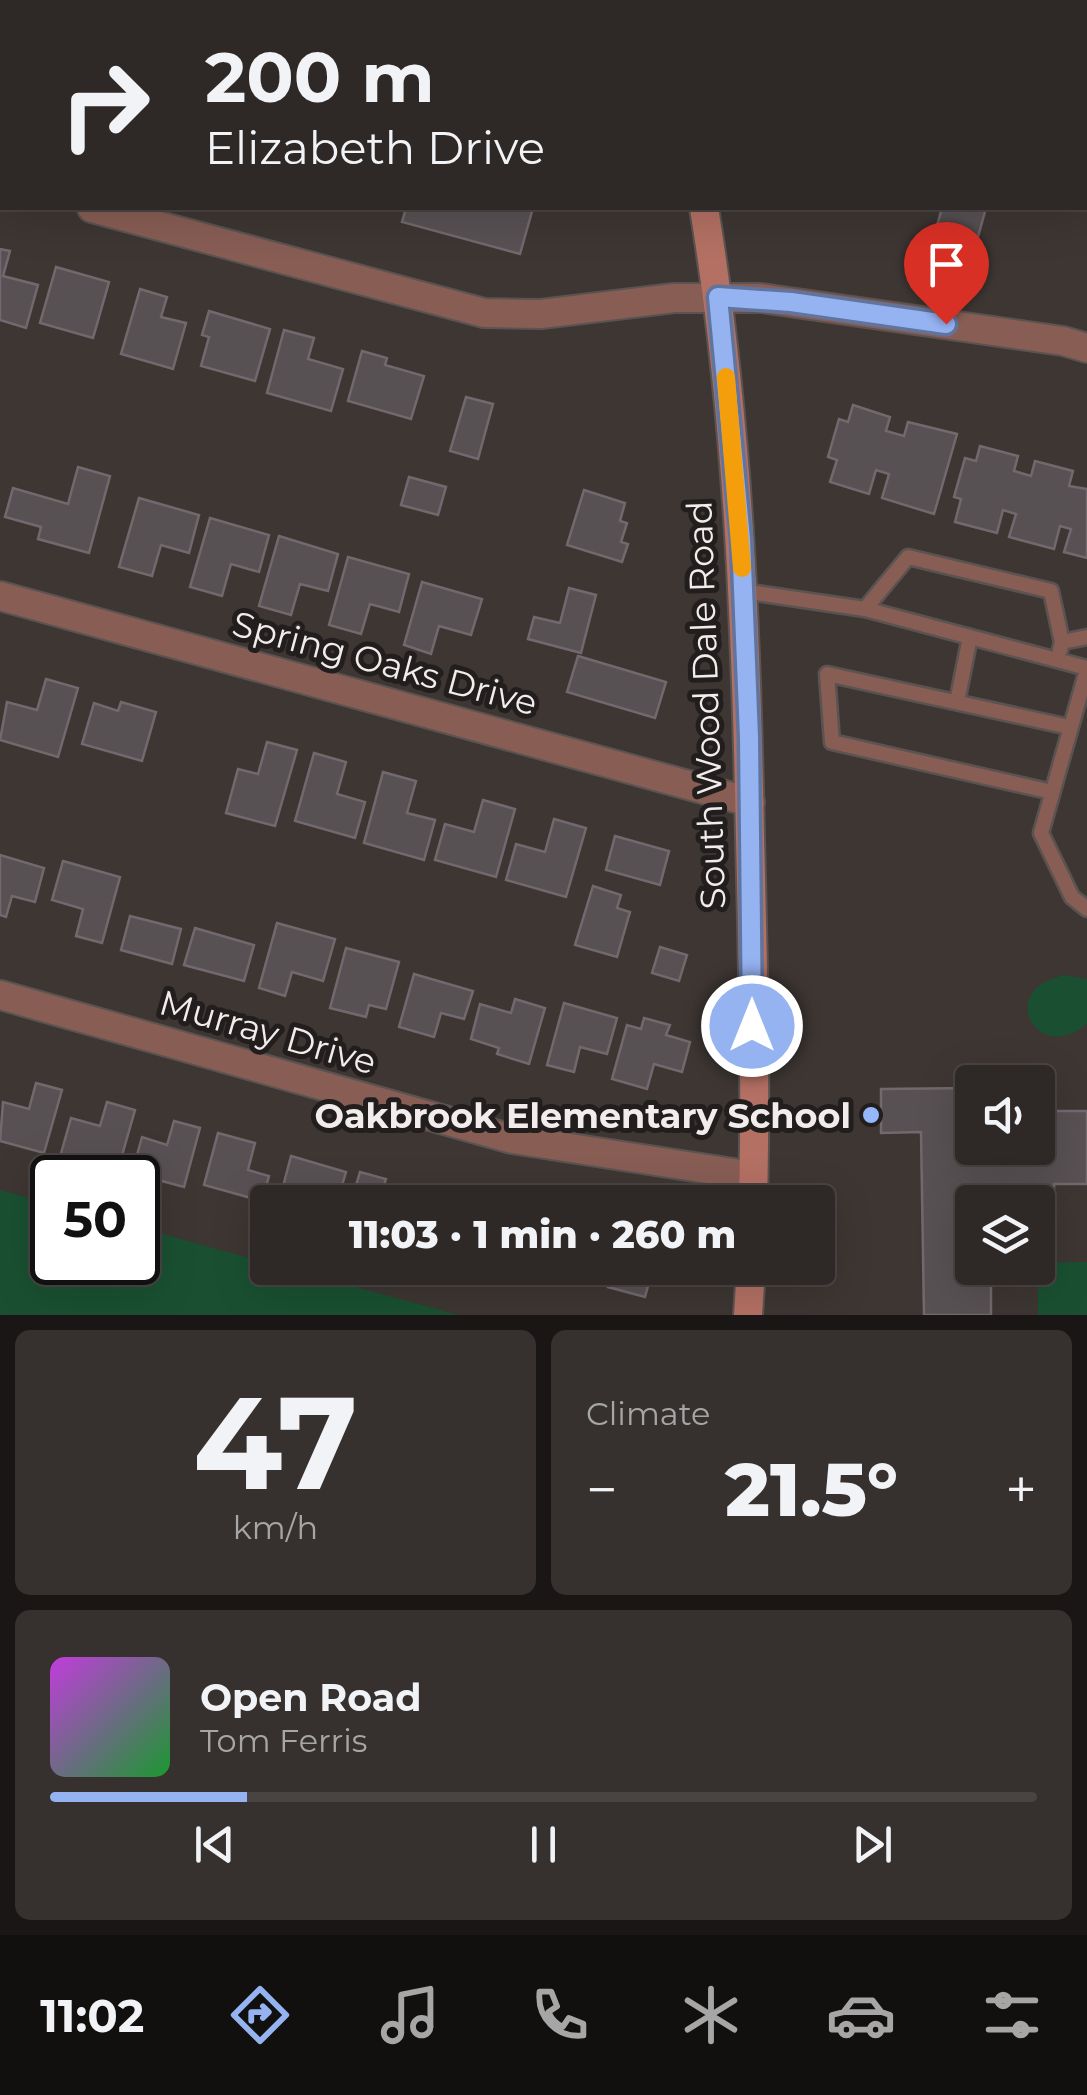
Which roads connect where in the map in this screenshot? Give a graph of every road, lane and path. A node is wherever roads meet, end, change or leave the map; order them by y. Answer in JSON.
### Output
{"nodes":[{"id":1,"x":99,"y":210,"type":"edge"},
{"id":2,"x":704,"y":210,"type":"edge"},
{"id":3,"x":718,"y":297,"type":"junction"},
{"id":4,"x":1087,"y":348,"type":"edge"},
{"id":5,"x":744,"y":591,"type":"junction"},
{"id":6,"x":0,"y":596,"type":"edge"},
{"id":7,"x":865,"y":609,"type":"junction"},
{"id":8,"x":970,"y":637,"type":"junction"},
{"id":9,"x":1087,"y":637,"type":"edge"},
{"id":10,"x":1062,"y":642,"type":"junction"},
{"id":11,"x":1056,"y":660,"type":"junction"},
{"id":12,"x":1087,"y":669,"type":"edge"},
{"id":13,"x":957,"y":702,"type":"junction"},
{"id":14,"x":1069,"y":727,"type":"junction"},
{"id":15,"x":1052,"y":792,"type":"junction"},
{"id":16,"x":750,"y":802,"type":"junction"},
{"id":17,"x":1087,"y":909,"type":"edge"},
{"id":18,"x":0,"y":995,"type":"edge"},
{"id":19,"x":729,"y":1185,"type":"edge"},
{"id":20,"x":753,"y":1185,"type":"edge"},
{"id":21,"x":750,"y":1285,"type":"edge"},
{"id":22,"x":748,"y":1315,"type":"edge"}],
"edges":[{"from":1,"to":3,"type":"street"},
{"from":2,"to":3,"type":"main road","name":"South Wood Dale Road"},
{"from":3,"to":4,"type":"street"},
{"from":3,"to":5,"type":"main road","name":"South Wood Dale Road"},
{"from":5,"to":7,"type":"lane"},
{"from":5,"to":16,"type":"main road","name":"South Wood Dale Road"},
{"from":6,"to":16,"type":"street","name":"Spring Oaks Drive"},
{"from":7,"to":8,"type":"lane"},
{"from":7,"to":10,"type":"lane"},
{"from":8,"to":11,"type":"lane"},
{"from":8,"to":13,"type":"lane"},
{"from":9,"to":10,"type":"lane"},
{"from":10,"to":11,"type":"lane"},
{"from":11,"to":12,"type":"lane"},
{"from":12,"to":14,"type":"lane"},
{"from":13,"to":14,"type":"lane"},
{"from":13,"to":15,"type":"lane"},
{"from":14,"to":15,"type":"lane"},
{"from":15,"to":17,"type":"lane"},
{"from":16,"to":20,"type":"main road","name":"South Wood Dale Road"},
{"from":18,"to":19,"type":"street","name":"Murray Drive"},
{"from":21,"to":22,"type":"main road"}]}
